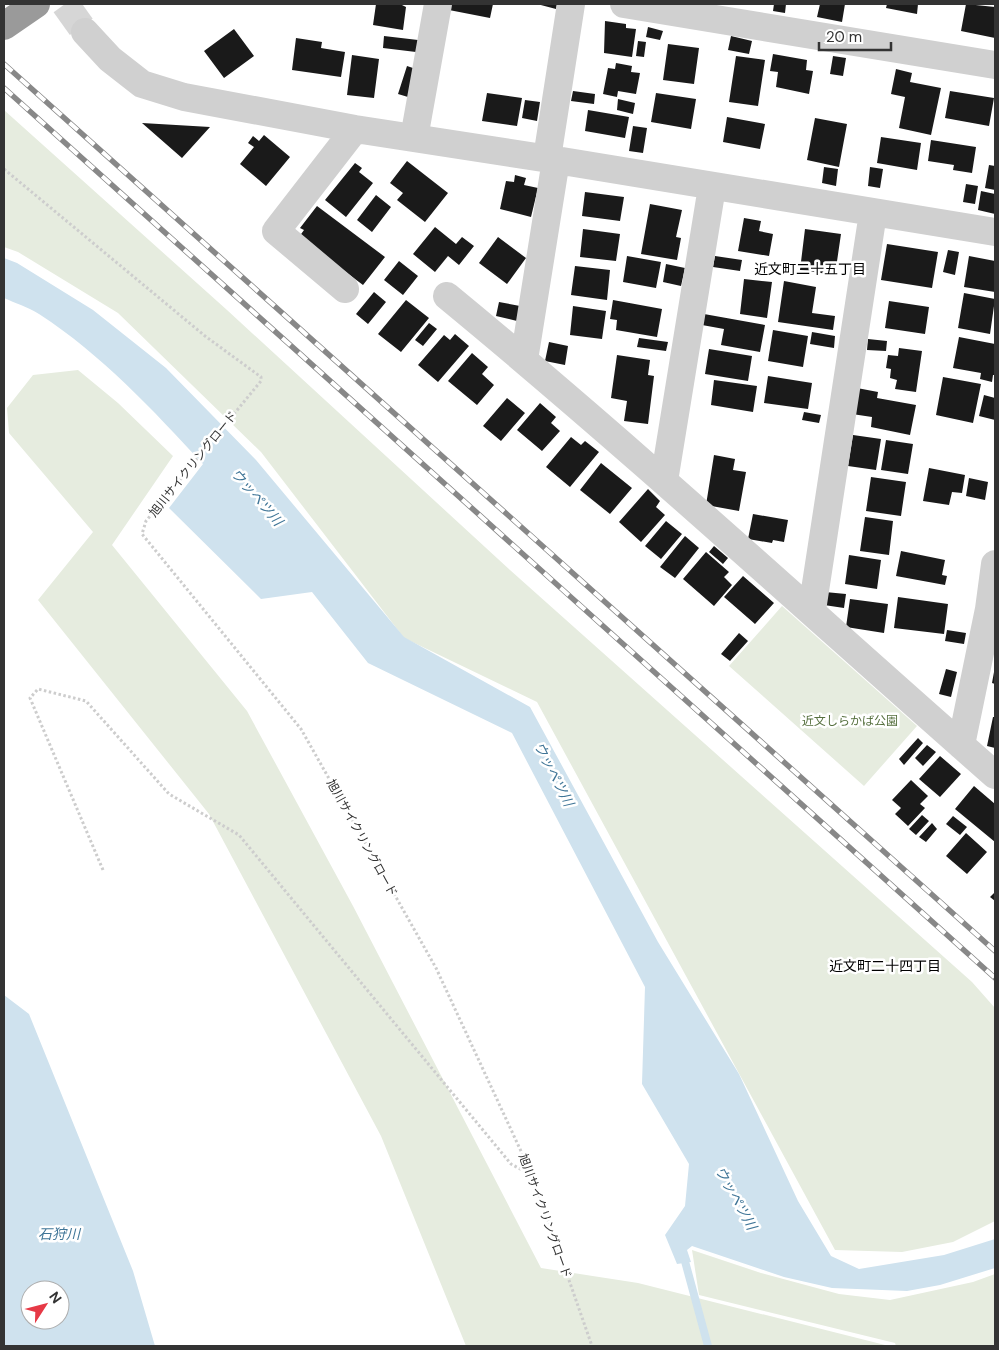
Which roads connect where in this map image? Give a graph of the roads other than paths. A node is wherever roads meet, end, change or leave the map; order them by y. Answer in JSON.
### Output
{"nodes":[{"id":1,"x":36,"y":4,"type":"edge"},
{"id":2,"x":438,"y":4,"type":"edge"},
{"id":3,"x":571,"y":4,"type":"edge"},
{"id":4,"x":624,"y":4,"type":"edge"},
{"id":5,"x":730,"y":12,"type":"edge"},
{"id":6,"x":4,"y":26,"type":"edge"},
{"id":7,"x":85,"y":32,"type":"tunnel mouth"},
{"id":8,"x":995,"y":65,"type":"edge"},
{"id":9,"x":354,"y":129,"type":"junction"},
{"id":10,"x":414,"y":138,"type":"junction"},
{"id":11,"x":551,"y":159,"type":"junction"},
{"id":12,"x":712,"y":187,"type":"junction"},
{"id":13,"x":872,"y":212,"type":"junction"},
{"id":14,"x":995,"y":232,"type":"edge"},
{"id":15,"x":345,"y":289,"type":"dead end"},
{"id":16,"x":447,"y":296,"type":"dead end"},
{"id":17,"x":524,"y":360,"type":"junction"},
{"id":18,"x":664,"y":481,"type":"junction"},
{"id":19,"x":995,"y":564,"type":"edge"},
{"id":20,"x":812,"y":610,"type":"junction"},
{"id":21,"x":992,"y":610,"type":"edge"},
{"id":22,"x":961,"y":745,"type":"junction"},
{"id":23,"x":995,"y":775,"type":"edge"}],
"edges":[{"from":1,"to":6,"type":"highway"},
{"from":2,"to":10,"type":"street"},
{"from":3,"to":11,"type":"street"},
{"from":4,"to":5,"type":"street"},
{"from":5,"to":8,"type":"street"},
{"from":7,"to":9,"type":"street"},
{"from":9,"to":10,"type":"street"},
{"from":9,"to":15,"type":"street"},
{"from":10,"to":11,"type":"street"},
{"from":11,"to":12,"type":"street"},
{"from":11,"to":17,"type":"street"},
{"from":12,"to":13,"type":"street"},
{"from":12,"to":18,"type":"street"},
{"from":13,"to":14,"type":"street"},
{"from":13,"to":20,"type":"street"},
{"from":16,"to":17,"type":"street"},
{"from":17,"to":18,"type":"street"},
{"from":18,"to":20,"type":"street"},
{"from":19,"to":21,"type":"street"},
{"from":20,"to":22,"type":"street"},
{"from":21,"to":22,"type":"street"},
{"from":22,"to":23,"type":"street"}]}
